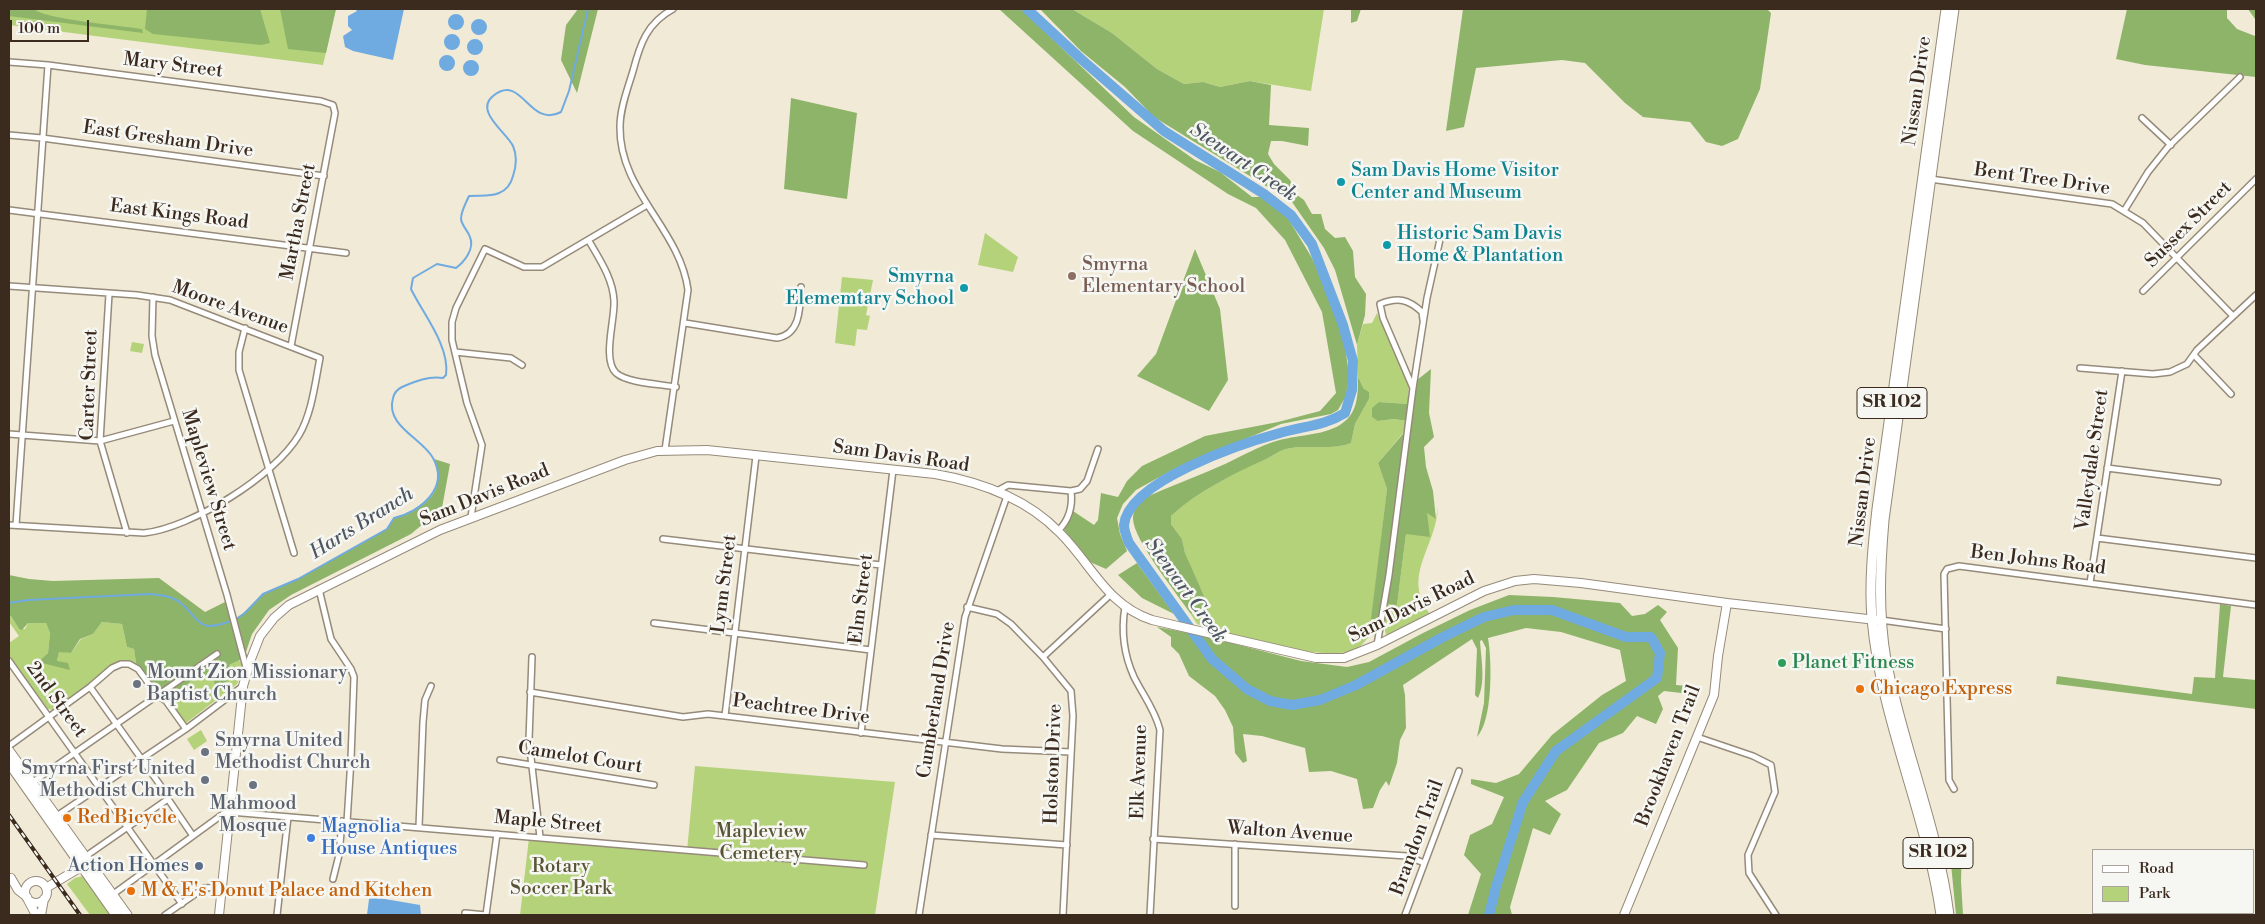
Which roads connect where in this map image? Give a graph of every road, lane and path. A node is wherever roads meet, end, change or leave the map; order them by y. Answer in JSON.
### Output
{"nodes":[{"id":1,"x":673,"y":9,"type":"edge"},
{"id":2,"x":1946,"y":9,"type":"edge"},
{"id":3,"x":1954,"y":9,"type":"edge"},
{"id":4,"x":9,"y":62,"type":"edge"},
{"id":5,"x":48,"y":65,"type":"junction"},
{"id":6,"x":2240,"y":77,"type":"dead end"},
{"id":7,"x":333,"y":104,"type":"joint"},
{"id":8,"x":2142,"y":118,"type":"dead end"},
{"id":9,"x":9,"y":136,"type":"edge"},
{"id":10,"x":42,"y":138,"type":"junction"},
{"id":11,"x":2171,"y":145,"type":"junction"},
{"id":12,"x":324,"y":176,"type":"junction"},
{"id":13,"x":1927,"y":179,"type":"junction"},
{"id":14,"x":2256,"y":179,"type":"edge"},
{"id":15,"x":647,"y":205,"type":"junction"},
{"id":16,"x":9,"y":210,"type":"edge"},
{"id":17,"x":2124,"y":210,"type":"junction"},
{"id":18,"x":37,"y":212,"type":"junction"},
{"id":19,"x":1441,"y":235,"type":"dead end"},
{"id":20,"x":589,"y":241,"type":"junction"},
{"id":21,"x":310,"y":247,"type":"junction"},
{"id":22,"x":346,"y":253,"type":"dead end"},
{"id":23,"x":2177,"y":258,"type":"junction"},
{"id":24,"x":9,"y":286,"type":"edge"},
{"id":25,"x":801,"y":287,"type":"dead end"},
{"id":26,"x":32,"y":288,"type":"junction"},
{"id":27,"x":2143,"y":291,"type":"dead end"},
{"id":28,"x":109,"y":294,"type":"junction"},
{"id":29,"x":2256,"y":295,"type":"edge"},
{"id":30,"x":153,"y":297,"type":"junction"},
{"id":31,"x":2233,"y":316,"type":"junction"},
{"id":32,"x":1423,"y":320,"type":"junction"},
{"id":33,"x":685,"y":324,"type":"junction"},
{"id":34,"x":245,"y":328,"type":"junction"},
{"id":35,"x":291,"y":346,"type":"junction"},
{"id":36,"x":455,"y":352,"type":"junction"},
{"id":37,"x":2194,"y":355,"type":"junction"},
{"id":38,"x":522,"y":366,"type":"dead end"},
{"id":39,"x":2080,"y":368,"type":"dead end"},
{"id":40,"x":2122,"y":371,"type":"junction"},
{"id":41,"x":676,"y":387,"type":"junction"},
{"id":42,"x":1413,"y":388,"type":"junction"},
{"id":43,"x":2231,"y":394,"type":"dead end"},
{"id":44,"x":174,"y":421,"type":"junction"},
{"id":45,"x":9,"y":434,"type":"edge"},
{"id":46,"x":22,"y":435,"type":"junction"},
{"id":47,"x":100,"y":441,"type":"junction"},
{"id":48,"x":1098,"y":449,"type":"dead end"},
{"id":49,"x":665,"y":450,"type":"junction"},
{"id":50,"x":756,"y":456,"type":"junction"},
{"id":51,"x":269,"y":468,"type":"junction"},
{"id":52,"x":2107,"y":468,"type":"junction"},
{"id":53,"x":893,"y":470,"type":"junction"},
{"id":54,"x":2218,"y":482,"type":"dead end"},
{"id":55,"x":997,"y":490,"type":"junction"},
{"id":56,"x":1071,"y":491,"type":"junction"},
{"id":57,"x":1007,"y":496,"type":"junction"},
{"id":58,"x":203,"y":514,"type":"junction"},
{"id":59,"x":471,"y":517,"type":"junction"},
{"id":60,"x":9,"y":524,"type":"edge"},
{"id":61,"x":16,"y":525,"type":"junction"},
{"id":62,"x":1058,"y":531,"type":"junction"},
{"id":63,"x":128,"y":533,"type":"junction"},
{"id":64,"x":2097,"y":538,"type":"junction"},
{"id":65,"x":663,"y":539,"type":"dead end"},
{"id":66,"x":744,"y":549,"type":"junction"},
{"id":67,"x":294,"y":554,"type":"dead end"},
{"id":68,"x":2256,"y":558,"type":"edge"},
{"id":69,"x":881,"y":565,"type":"junction"},
{"id":70,"x":2090,"y":583,"type":"junction"},
{"id":71,"x":319,"y":589,"type":"junction"},
{"id":72,"x":1110,"y":595,"type":"junction"},
{"id":73,"x":1727,"y":603,"type":"junction"},
{"id":74,"x":2256,"y":605,"type":"edge"},
{"id":75,"x":967,"y":607,"type":"junction"},
{"id":76,"x":1124,"y":607,"type":"junction"},
{"id":77,"x":1876,"y":620,"type":"junction"},
{"id":78,"x":654,"y":623,"type":"dead end"},
{"id":79,"x":1946,"y":629,"type":"junction"},
{"id":80,"x":734,"y":633,"type":"junction"},
{"id":81,"x":1377,"y":645,"type":"junction"},
{"id":82,"x":871,"y":650,"type":"junction"},
{"id":83,"x":217,"y":654,"type":"dead end"},
{"id":84,"x":532,"y":657,"type":"dead end"},
{"id":85,"x":1043,"y":657,"type":"junction"},
{"id":86,"x":9,"y":662,"type":"edge"},
{"id":87,"x":247,"y":670,"type":"junction"},
{"id":88,"x":243,"y":686,"type":"junction"},
{"id":89,"x":430,"y":686,"type":"dead end"},
{"id":90,"x":90,"y":687,"type":"junction"},
{"id":91,"x":530,"y":692,"type":"junction"},
{"id":92,"x":157,"y":695,"type":"junction"},
{"id":93,"x":49,"y":716,"type":"junction"},
{"id":94,"x":725,"y":716,"type":"junction"},
{"id":95,"x":115,"y":723,"type":"junction"},
{"id":96,"x":186,"y":729,"type":"junction"},
{"id":97,"x":861,"y":733,"type":"junction"},
{"id":98,"x":1697,"y":737,"type":"junction"},
{"id":99,"x":944,"y":743,"type":"junction"},
{"id":100,"x":9,"y":746,"type":"edge"},
{"id":101,"x":9,"y":751,"type":"edge"},
{"id":102,"x":74,"y":752,"type":"junction"},
{"id":103,"x":1070,"y":752,"type":"junction"},
{"id":104,"x":141,"y":759,"type":"junction"},
{"id":105,"x":500,"y":760,"type":"dead end"},
{"id":106,"x":9,"y":763,"type":"edge"},
{"id":107,"x":531,"y":765,"type":"junction"},
{"id":108,"x":1459,"y":771,"type":"dead end"},
{"id":109,"x":28,"y":785,"type":"junction"},
{"id":110,"x":654,"y":785,"type":"dead end"},
{"id":111,"x":99,"y":788,"type":"junction"},
{"id":112,"x":1954,"y":788,"type":"dead end"},
{"id":113,"x":168,"y":800,"type":"junction"},
{"id":114,"x":230,"y":812,"type":"junction"},
{"id":115,"x":288,"y":817,"type":"junction"},
{"id":116,"x":52,"y":819,"type":"junction"},
{"id":117,"x":345,"y":821,"type":"junction"},
{"id":118,"x":127,"y":827,"type":"junction"},
{"id":119,"x":419,"y":828,"type":"junction"},
{"id":120,"x":497,"y":834,"type":"junction"},
{"id":121,"x":931,"y":835,"type":"junction"},
{"id":122,"x":193,"y":836,"type":"junction"},
{"id":123,"x":540,"y":836,"type":"junction"},
{"id":124,"x":1153,"y":839,"type":"junction"},
{"id":125,"x":1236,"y":844,"type":"junction"},
{"id":126,"x":1067,"y":845,"type":"junction"},
{"id":127,"x":83,"y":863,"type":"junction"},
{"id":128,"x":1424,"y":863,"type":"junction"},
{"id":129,"x":864,"y":865,"type":"dead end"},
{"id":130,"x":154,"y":866,"type":"junction"},
{"id":131,"x":10,"y":877,"type":"edge"},
{"id":132,"x":333,"y":879,"type":"dead end"},
{"id":133,"x":29,"y":884,"type":"junction"},
{"id":134,"x":46,"y":888,"type":"junction"},
{"id":135,"x":222,"y":888,"type":"junction"},
{"id":136,"x":108,"y":897,"type":"junction"},
{"id":137,"x":27,"y":899,"type":"junction"},
{"id":138,"x":44,"y":899,"type":"junction"},
{"id":139,"x":182,"y":904,"type":"junction"},
{"id":140,"x":1235,"y":906,"type":"dead end"},
{"id":141,"x":36,"y":915,"type":"edge"},
{"id":142,"x":41,"y":915,"type":"edge"},
{"id":143,"x":116,"y":915,"type":"edge"},
{"id":144,"x":127,"y":915,"type":"edge"},
{"id":145,"x":165,"y":915,"type":"edge"},
{"id":146,"x":219,"y":915,"type":"edge"},
{"id":147,"x":277,"y":915,"type":"edge"},
{"id":148,"x":465,"y":915,"type":"edge"},
{"id":149,"x":919,"y":915,"type":"edge"},
{"id":150,"x":1063,"y":915,"type":"edge"},
{"id":151,"x":1150,"y":915,"type":"edge"},
{"id":152,"x":1405,"y":915,"type":"edge"},
{"id":153,"x":1624,"y":915,"type":"edge"},
{"id":154,"x":1776,"y":915,"type":"edge"},
{"id":155,"x":1941,"y":915,"type":"edge"},
{"id":156,"x":1949,"y":915,"type":"edge"}],
"edges":[{"from":1,"to":15,"type":"street"},
{"from":2,"to":13,"type":"main road","name":"Nissan Drive","number":"SR 102"},
{"from":3,"to":13,"type":"main road","name":"Nissan Drive","number":"SR 102"},
{"from":4,"to":5,"type":"street","name":"Mary Street"},
{"from":5,"to":7,"type":"street","name":"Mary Street"},
{"from":5,"to":10,"type":"street"},
{"from":6,"to":11,"type":"street"},
{"from":7,"to":12,"type":"street","name":"Martha Street"},
{"from":8,"to":11,"type":"street"},
{"from":9,"to":10,"type":"street","name":"East Gresham Drive"},
{"from":10,"to":12,"type":"street","name":"East Gresham Drive"},
{"from":10,"to":18,"type":"street"},
{"from":11,"to":17,"type":"street"},
{"from":12,"to":21,"type":"street","name":"Martha Street"},
{"from":13,"to":17,"type":"street","name":"Bent Tree Drive"},
{"from":13,"to":77,"type":"main road","name":"Nissan Drive","number":"SR 102"},
{"from":14,"to":23,"type":"street","name":"Sussex Street"},
{"from":15,"to":20,"type":"street"},
{"from":15,"to":33,"type":"street"},
{"from":16,"to":18,"type":"street","name":"East Kings Road"},
{"from":17,"to":23,"type":"street","name":"Bent Tree Drive"},
{"from":18,"to":21,"type":"street","name":"East Kings Road"},
{"from":18,"to":26,"type":"street"},
{"from":19,"to":32,"type":"street"},
{"from":20,"to":36,"type":"street"},
{"from":20,"to":41,"type":"street"},
{"from":21,"to":22,"type":"street","name":"East Kings Road"},
{"from":21,"to":35,"type":"street","name":"Martha Street"},
{"from":23,"to":27,"type":"street","name":"Sussex Street"},
{"from":23,"to":31,"type":"street","name":"Bent Tree Drive"},
{"from":24,"to":26,"type":"street","name":"Moore Avenue"},
{"from":25,"to":33,"type":"street"},
{"from":26,"to":28,"type":"street","name":"Moore Avenue"},
{"from":26,"to":46,"type":"street"},
{"from":28,"to":30,"type":"street","name":"Moore Avenue"},
{"from":28,"to":47,"type":"street","name":"Carter Street"},
{"from":29,"to":31,"type":"street"},
{"from":30,"to":34,"type":"street","name":"Moore Avenue"},
{"from":30,"to":44,"type":"street","name":"Mapleview Street"},
{"from":31,"to":37,"type":"street"},
{"from":32,"to":42,"type":"street"},
{"from":32,"to":42,"type":"street"},
{"from":33,"to":41,"type":"street"},
{"from":34,"to":35,"type":"street","name":"Moore Avenue"},
{"from":34,"to":51,"type":"street"},
{"from":35,"to":51,"type":"street","name":"Moore Avenue"},
{"from":36,"to":38,"type":"street"},
{"from":36,"to":59,"type":"street"},
{"from":37,"to":40,"type":"street"},
{"from":37,"to":43,"type":"street"},
{"from":39,"to":40,"type":"street"},
{"from":40,"to":52,"type":"street","name":"Valleydale Street"},
{"from":41,"to":49,"type":"street"},
{"from":42,"to":81,"type":"street"},
{"from":44,"to":47,"type":"street"},
{"from":44,"to":58,"type":"street","name":"Mapleview Street"},
{"from":45,"to":46,"type":"street"},
{"from":46,"to":47,"type":"street"},
{"from":46,"to":61,"type":"street"},
{"from":47,"to":63,"type":"street","name":"Carter Street"},
{"from":48,"to":56,"type":"street"},
{"from":49,"to":50,"type":"street","name":"Sam Davis Road"},
{"from":49,"to":59,"type":"street","name":"Sam Davis Road"},
{"from":50,"to":53,"type":"street","name":"Sam Davis Road"},
{"from":50,"to":66,"type":"street","name":"Lynn Street"},
{"from":51,"to":58,"type":"street"},
{"from":51,"to":67,"type":"street"},
{"from":52,"to":54,"type":"street"},
{"from":52,"to":64,"type":"street","name":"Valleydale Street"},
{"from":53,"to":55,"type":"street","name":"Sam Davis Road"},
{"from":53,"to":69,"type":"street","name":"Elm Street"},
{"from":55,"to":56,"type":"street"},
{"from":55,"to":57,"type":"street","name":"Sam Davis Road"},
{"from":56,"to":62,"type":"street"},
{"from":57,"to":62,"type":"street","name":"Sam Davis Road"},
{"from":57,"to":75,"type":"street","name":"Cumberland Drive"},
{"from":58,"to":63,"type":"street"},
{"from":58,"to":87,"type":"street","name":"Mapleview Street"},
{"from":59,"to":71,"type":"street","name":"Sam Davis Road"},
{"from":60,"to":61,"type":"street"},
{"from":61,"to":63,"type":"street"},
{"from":62,"to":72,"type":"street","name":"Sam Davis Road"},
{"from":64,"to":68,"type":"street"},
{"from":64,"to":70,"type":"street","name":"Valleydale Street"},
{"from":65,"to":66,"type":"street"},
{"from":66,"to":69,"type":"street"},
{"from":66,"to":80,"type":"street","name":"Lynn Street"},
{"from":69,"to":82,"type":"street","name":"Elm Street"},
{"from":70,"to":74,"type":"street","name":"Ben Johns Road"},
{"from":70,"to":79,"type":"street","name":"Ben Johns Road"},
{"from":71,"to":87,"type":"street","name":"Sam Davis Road"},
{"from":71,"to":117,"type":"street"},
{"from":72,"to":76,"type":"street","name":"Sam Davis Road"},
{"from":72,"to":85,"type":"street"},
{"from":73,"to":77,"type":"street","name":"Sam Davis Road"},
{"from":73,"to":81,"type":"street","name":"Sam Davis Road"},
{"from":73,"to":98,"type":"street","name":"Brookhaven Trail"},
{"from":75,"to":85,"type":"street","name":"Holston Drive"},
{"from":75,"to":99,"type":"street","name":"Cumberland Drive"},
{"from":76,"to":81,"type":"street","name":"Sam Davis Road"},
{"from":76,"to":124,"type":"street","name":"Elk Avenue"},
{"from":77,"to":79,"type":"street"},
{"from":77,"to":155,"type":"main road","name":"Nissan Drive","number":"SR 102"},
{"from":77,"to":156,"type":"main road","name":"Nissan Drive","number":"SR 102"},
{"from":78,"to":80,"type":"street"},
{"from":79,"to":112,"type":"street","name":"Ben Johns Road"},
{"from":80,"to":82,"type":"street"},
{"from":80,"to":94,"type":"street","name":"Lynn Street"},
{"from":82,"to":97,"type":"street","name":"Elm Street"},
{"from":83,"to":92,"type":"street"},
{"from":84,"to":91,"type":"street"},
{"from":85,"to":103,"type":"street","name":"Holston Drive"},
{"from":86,"to":93,"type":"street","name":"2nd Street"},
{"from":87,"to":88,"type":"street","name":"Sam Davis Road"},
{"from":88,"to":96,"type":"street"},
{"from":88,"to":114,"type":"street","name":"Sam Davis Road"},
{"from":89,"to":119,"type":"street"},
{"from":90,"to":92,"type":"street"},
{"from":90,"to":93,"type":"street"},
{"from":90,"to":95,"type":"street"},
{"from":91,"to":94,"type":"street","name":"Peachtree Drive"},
{"from":91,"to":107,"type":"street"},
{"from":92,"to":95,"type":"street"},
{"from":92,"to":96,"type":"street"},
{"from":93,"to":100,"type":"street"},
{"from":93,"to":102,"type":"street","name":"2nd Street"},
{"from":94,"to":97,"type":"street","name":"Peachtree Drive"},
{"from":95,"to":102,"type":"street"},
{"from":95,"to":104,"type":"street"},
{"from":96,"to":104,"type":"street"},
{"from":97,"to":99,"type":"street","name":"Peachtree Drive"},
{"from":98,"to":153,"type":"street","name":"Brookhaven Trail"},
{"from":98,"to":154,"type":"street"},
{"from":99,"to":103,"type":"street","name":"Peachtree Drive"},
{"from":99,"to":121,"type":"street","name":"Cumberland Drive"},
{"from":101,"to":109,"type":"main road"},
{"from":102,"to":109,"type":"street"},
{"from":102,"to":111,"type":"street","name":"2nd Street"},
{"from":103,"to":126,"type":"street","name":"Holston Drive"},
{"from":104,"to":111,"type":"street"},
{"from":104,"to":113,"type":"street"},
{"from":105,"to":107,"type":"street","name":"Camelot Court"},
{"from":106,"to":109,"type":"main road"},
{"from":107,"to":110,"type":"street","name":"Camelot Court"},
{"from":107,"to":123,"type":"street"},
{"from":108,"to":128,"type":"street","name":"Brandon Trail"},
{"from":109,"to":116,"type":"main road"},
{"from":111,"to":116,"type":"street"},
{"from":111,"to":118,"type":"street","name":"2nd Street"},
{"from":113,"to":118,"type":"street"},
{"from":113,"to":122,"type":"street"},
{"from":114,"to":115,"type":"street","name":"Maple Street"},
{"from":114,"to":122,"type":"street"},
{"from":114,"to":135,"type":"street","name":"Sam Davis Road"},
{"from":115,"to":117,"type":"street","name":"Maple Street"},
{"from":115,"to":147,"type":"street"},
{"from":116,"to":127,"type":"main road"},
{"from":117,"to":119,"type":"street","name":"Maple Street"},
{"from":117,"to":132,"type":"street"},
{"from":118,"to":127,"type":"street"},
{"from":118,"to":130,"type":"street","name":"2nd Street"},
{"from":119,"to":120,"type":"street","name":"Maple Street"},
{"from":120,"to":123,"type":"street","name":"Maple Street"},
{"from":120,"to":148,"type":"street"},
{"from":121,"to":126,"type":"street"},
{"from":121,"to":149,"type":"street","name":"Cumberland Drive"},
{"from":122,"to":130,"type":"street"},
{"from":123,"to":129,"type":"street","name":"Maple Street"},
{"from":124,"to":125,"type":"street","name":"Walton Avenue"},
{"from":124,"to":151,"type":"street","name":"Elk Avenue"},
{"from":125,"to":128,"type":"street","name":"Walton Avenue"},
{"from":125,"to":140,"type":"street"},
{"from":126,"to":150,"type":"street","name":"Holston Drive"},
{"from":127,"to":134,"type":"street"},
{"from":127,"to":136,"type":"main road"},
{"from":128,"to":152,"type":"street","name":"Brandon Trail"},
{"from":130,"to":136,"type":"street"},
{"from":130,"to":139,"type":"street","name":"2nd Street"},
{"from":131,"to":133,"type":"street"},
{"from":131,"to":137,"type":"street"},
{"from":133,"to":134,"type":"street"},
{"from":133,"to":137,"type":"street"},
{"from":134,"to":138,"type":"street"},
{"from":135,"to":139,"type":"street"},
{"from":135,"to":146,"type":"street","name":"Sam Davis Road"},
{"from":136,"to":143,"type":"main road"},
{"from":136,"to":144,"type":"main road"},
{"from":137,"to":138,"type":"street"},
{"from":137,"to":141,"type":"street"},
{"from":138,"to":142,"type":"street"},
{"from":139,"to":145,"type":"street"}]}
